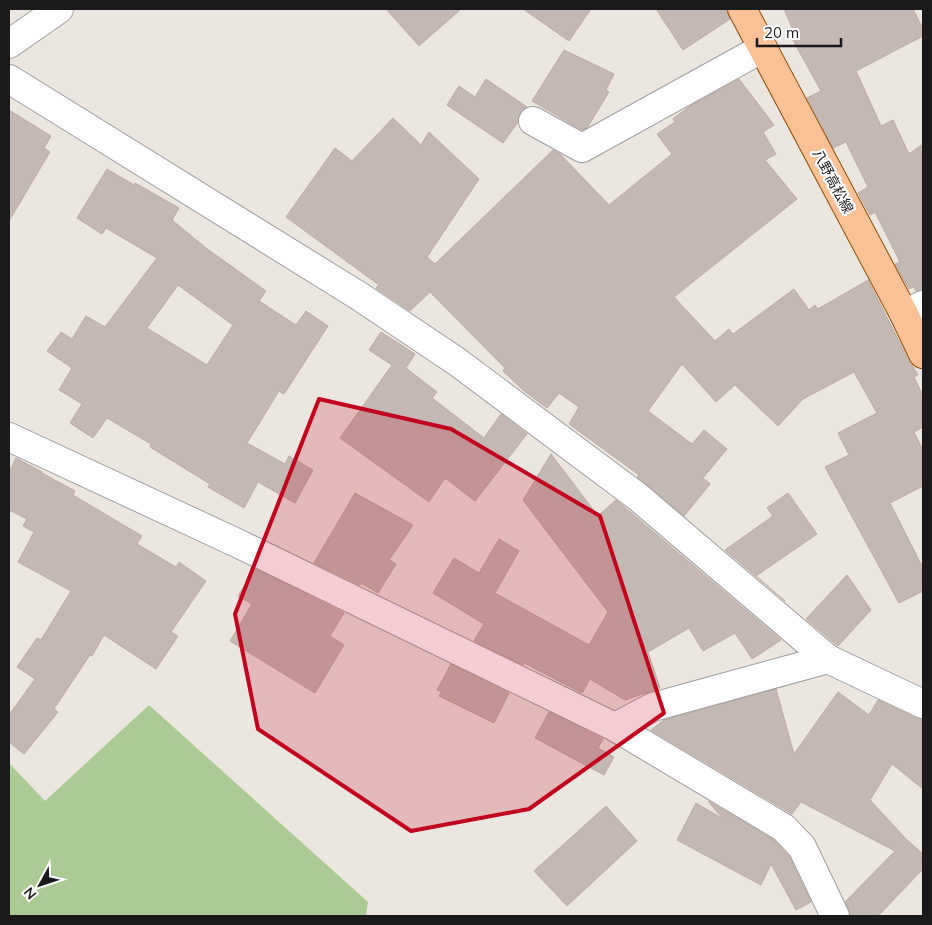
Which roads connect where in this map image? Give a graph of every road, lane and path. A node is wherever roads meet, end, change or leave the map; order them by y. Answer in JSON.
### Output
{"nodes":[{"id":1,"x":59,"y":9,"type":"edge"},
{"id":2,"x":742,"y":9,"type":"edge"},
{"id":3,"x":9,"y":44,"type":"edge"},
{"id":4,"x":763,"y":48,"type":"junction"},
{"id":5,"x":9,"y":79,"type":"edge"},
{"id":6,"x":533,"y":121,"type":"dead end"},
{"id":7,"x":914,"y":310,"type":"edge"},
{"id":8,"x":923,"y":354,"type":"edge"},
{"id":9,"x":9,"y":437,"type":"edge"},
{"id":10,"x":828,"y":659,"type":"junction"},
{"id":11,"x":923,"y":704,"type":"edge"},
{"id":12,"x":615,"y":727,"type":"junction"},
{"id":13,"x":835,"y":916,"type":"edge"}],
"edges":[{"from":1,"to":3,"type":"street"},
{"from":2,"to":4,"type":"main road","name":"八野高松線"},
{"from":4,"to":6,"type":"street"},
{"from":4,"to":7,"type":"main road","name":"八野高松線"},
{"from":5,"to":10,"type":"street"},
{"from":7,"to":8,"type":"main road","name":"八野高松線"},
{"from":9,"to":12,"type":"street"},
{"from":10,"to":11,"type":"street"},
{"from":10,"to":12,"type":"street"},
{"from":12,"to":13,"type":"street"}]}
